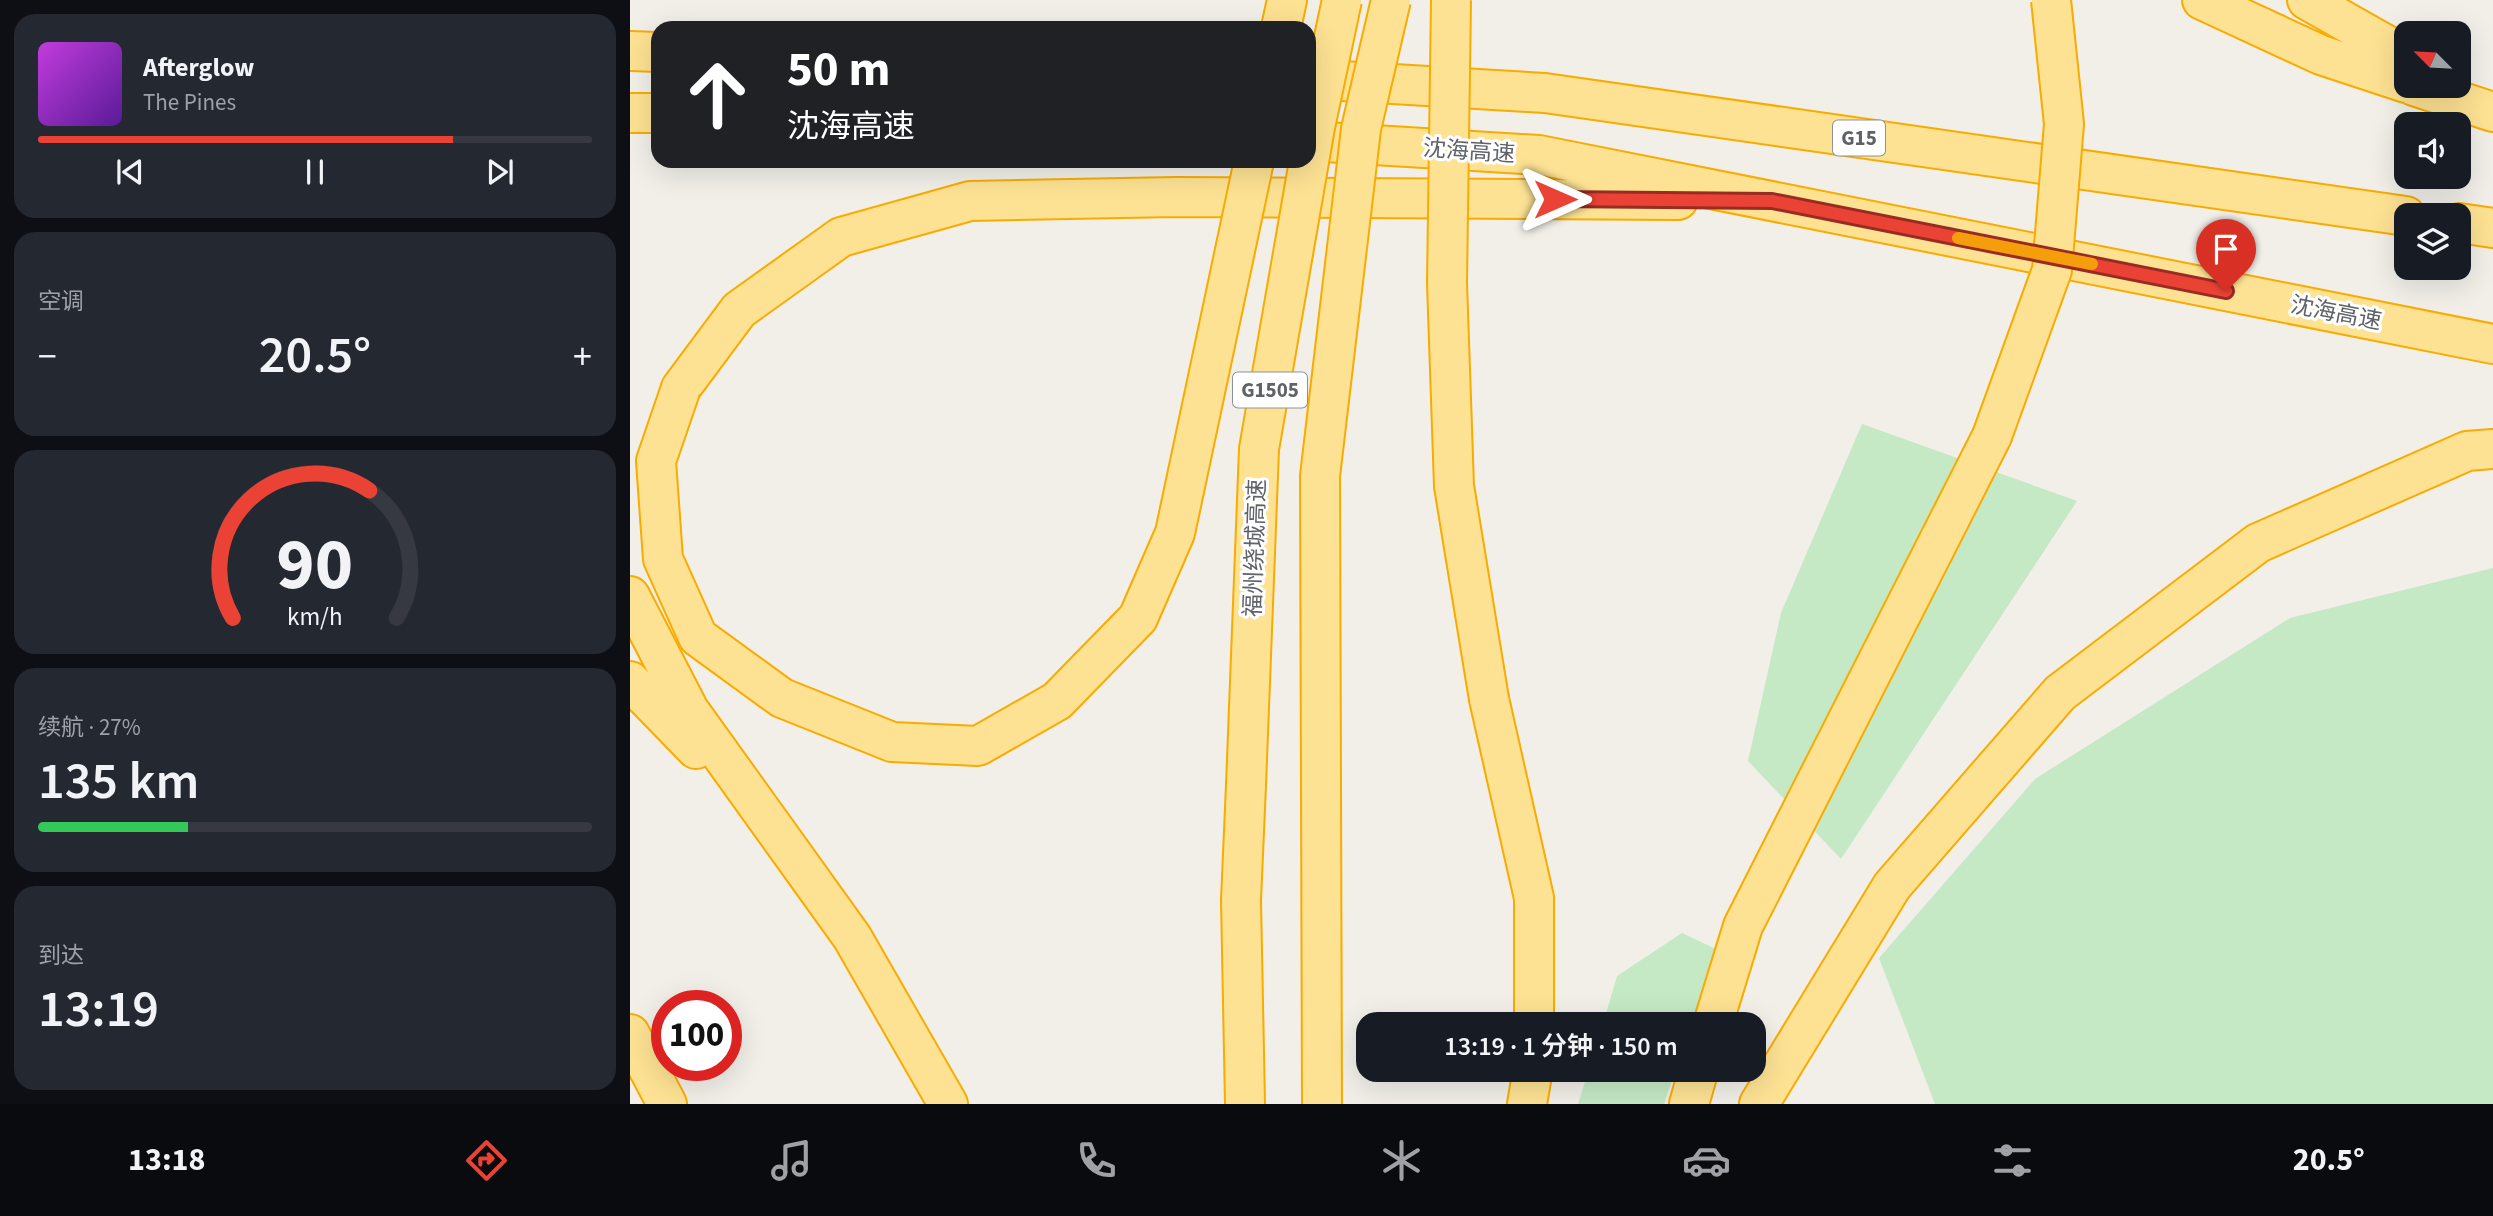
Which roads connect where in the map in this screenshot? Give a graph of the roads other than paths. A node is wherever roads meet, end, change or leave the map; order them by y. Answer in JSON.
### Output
{"nodes":[{"id":1,"x":1287,"y":0,"type":"edge"},
{"id":2,"x":1342,"y":0,"type":"edge"},
{"id":3,"x":1391,"y":0,"type":"edge"},
{"id":4,"x":1451,"y":0,"type":"edge"},
{"id":5,"x":2052,"y":0,"type":"edge"},
{"id":6,"x":2202,"y":0,"type":"edge"},
{"id":7,"x":2307,"y":0,"type":"edge"},
{"id":8,"x":1282,"y":21,"type":"edge"},
{"id":9,"x":2394,"y":49,"type":"edge"},
{"id":10,"x":630,"y":51,"type":"edge"},
{"id":11,"x":651,"y":52,"type":"edge"},
{"id":12,"x":1316,"y":79,"type":"edge"},
{"id":13,"x":2394,"y":79,"type":"edge"},
{"id":14,"x":2471,"y":93,"type":"edge"},
{"id":15,"x":2452,"y":98,"type":"edge"},
{"id":16,"x":2493,"y":106,"type":"edge"},
{"id":17,"x":2493,"y":111,"type":"edge"},
{"id":18,"x":630,"y":113,"type":"edge"},
{"id":19,"x":651,"y":113,"type":"edge"},
{"id":20,"x":1316,"y":122,"type":"edge"},
{"id":21,"x":1316,"y":141,"type":"edge"},
{"id":22,"x":1253,"y":168,"type":"edge"},
{"id":23,"x":1308,"y":168,"type":"edge"},
{"id":24,"x":1246,"y":197,"type":"edge"},
{"id":25,"x":1246,"y":197,"type":"edge"},
{"id":26,"x":1246,"y":197,"type":"edge"},
{"id":27,"x":1246,"y":197,"type":"edge"},
{"id":28,"x":1772,"y":201,"type":"junction"},
{"id":29,"x":2394,"y":214,"type":"edge"},
{"id":30,"x":2471,"y":225,"type":"edge"},
{"id":31,"x":2493,"y":228,"type":"edge"},
{"id":32,"x":2493,"y":344,"type":"edge"},
{"id":33,"x":2493,"y":449,"type":"edge"},
{"id":34,"x":630,"y":596,"type":"edge"},
{"id":35,"x":630,"y":681,"type":"edge"},
{"id":36,"x":784,"y":842,"type":"junction"},
{"id":37,"x":1534,"y":1012,"type":"edge"},
{"id":38,"x":1717,"y":1012,"type":"edge"},
{"id":39,"x":630,"y":1034,"type":"edge"},
{"id":40,"x":1531,"y":1082,"type":"edge"},
{"id":41,"x":1695,"y":1082,"type":"edge"},
{"id":42,"x":667,"y":1104,"type":"edge"},
{"id":43,"x":948,"y":1104,"type":"edge"},
{"id":44,"x":1245,"y":1104,"type":"edge"},
{"id":45,"x":1322,"y":1104,"type":"edge"},
{"id":46,"x":1527,"y":1104,"type":"edge"},
{"id":47,"x":1689,"y":1104,"type":"edge"},
{"id":48,"x":1759,"y":1104,"type":"edge"}],
"edges":[{"from":1,"to":8,"type":"highway"},
{"from":2,"to":20,"type":"highway","name":"福州绕城高速","number":"G1505","bridge":true},
{"from":3,"to":45,"type":"highway","number":"G1505","bridge":true},
{"from":4,"to":37,"type":"highway","bridge":true},
{"from":5,"to":38,"type":"highway","bridge":true},
{"from":6,"to":13,"type":"highway"},
{"from":7,"to":9,"type":"highway"},
{"from":10,"to":11,"type":"highway"},
{"from":12,"to":29,"type":"highway","number":"G15"},
{"from":14,"to":16,"type":"highway"},
{"from":15,"to":17,"type":"highway"},
{"from":18,"to":19,"type":"highway"},
{"from":21,"to":28,"type":"highway","name":"沈海高速"},
{"from":22,"to":24,"type":"highway","bridge":true},
{"from":23,"to":44,"type":"highway","name":"福州绕城高速","number":"G1505","bridge":true},
{"from":25,"to":26,"type":"highway","bridge":true},
{"from":27,"to":28,"type":"highway","bridge":true},
{"from":28,"to":32,"type":"highway","name":"沈海高速"},
{"from":30,"to":31,"type":"highway"},
{"from":33,"to":48,"type":"highway"},
{"from":34,"to":36,"type":"highway"},
{"from":35,"to":36,"type":"highway"},
{"from":36,"to":43,"type":"highway"},
{"from":39,"to":42,"type":"highway"},
{"from":40,"to":46,"type":"highway"},
{"from":41,"to":47,"type":"highway"}]}
